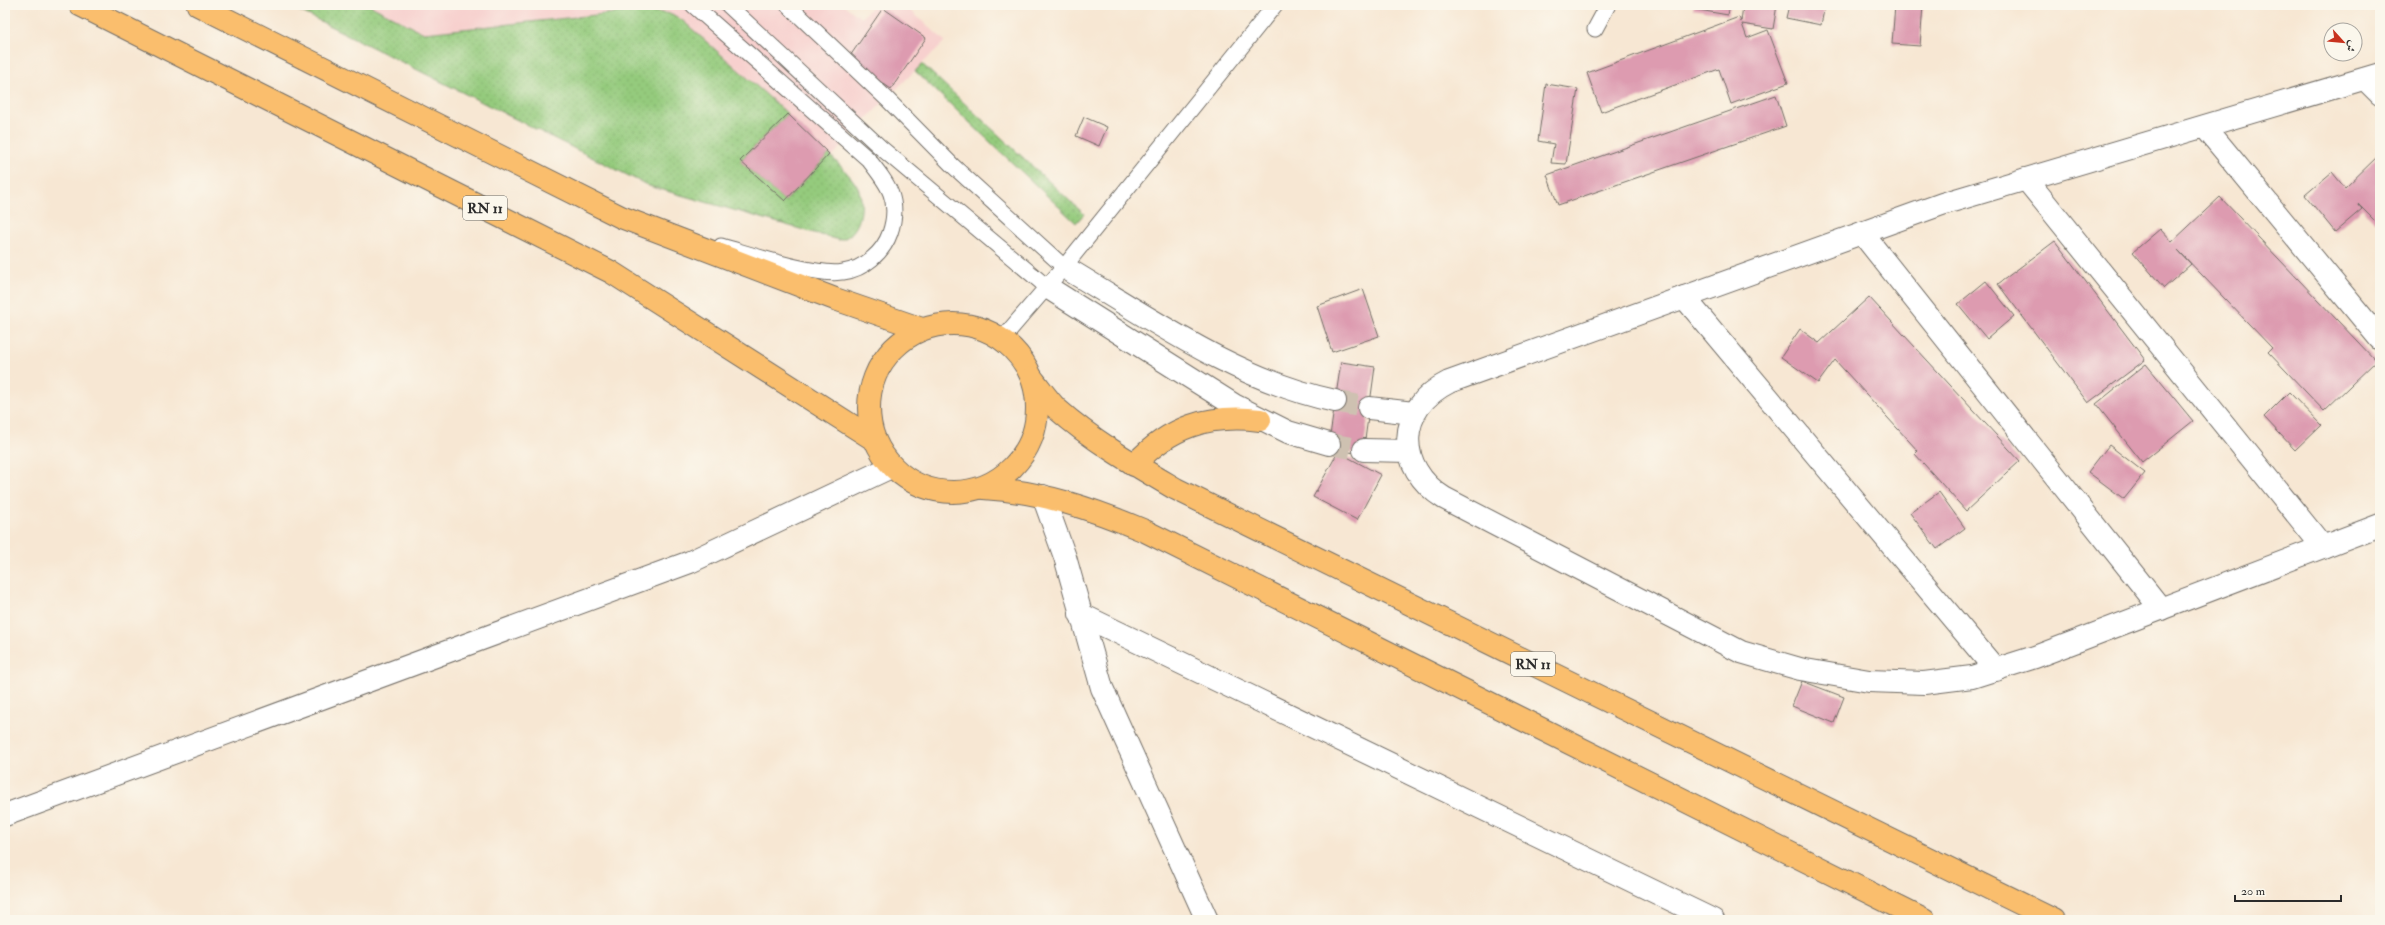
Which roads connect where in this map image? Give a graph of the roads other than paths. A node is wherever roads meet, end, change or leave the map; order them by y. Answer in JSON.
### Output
{"nodes":[{"id":1,"x":80,"y":5,"type":"edge"},
{"id":2,"x":198,"y":5,"type":"edge"},
{"id":3,"x":693,"y":5,"type":"edge"},
{"id":4,"x":728,"y":5,"type":"edge"},
{"id":5,"x":788,"y":5,"type":"edge"},
{"id":6,"x":1275,"y":5,"type":"edge"},
{"id":7,"x":1608,"y":5,"type":"edge"},
{"id":8,"x":1596,"y":29,"type":"dead end"},
{"id":9,"x":2373,"y":76,"type":"edge"},
{"id":10,"x":2380,"y":94,"type":"edge"},
{"id":11,"x":2206,"y":127,"type":"junction"},
{"id":12,"x":2026,"y":180,"type":"junction"},
{"id":13,"x":621,"y":216,"type":"junction"},
{"id":14,"x":1862,"y":233,"type":"junction"},
{"id":15,"x":1064,"y":267,"type":"junction"},
{"id":16,"x":1047,"y":287,"type":"junction"},
{"id":17,"x":1684,"y":297,"type":"junction"},
{"id":18,"x":922,"y":329,"type":"junction"},
{"id":19,"x":1002,"y":339,"type":"junction"},
{"id":20,"x":2380,"y":339,"type":"edge"},
{"id":21,"x":1032,"y":378,"type":"junction"},
{"id":22,"x":1335,"y":401,"type":"tunnel mouth"},
{"id":23,"x":1369,"y":408,"type":"tunnel mouth"},
{"id":24,"x":1414,"y":413,"type":"junction"},
{"id":25,"x":1260,"y":420,"type":"junction"},
{"id":26,"x":873,"y":439,"type":"junction"},
{"id":27,"x":1329,"y":444,"type":"tunnel mouth"},
{"id":28,"x":1364,"y":450,"type":"tunnel mouth"},
{"id":29,"x":1409,"y":452,"type":"junction"},
{"id":30,"x":1134,"y":465,"type":"junction"},
{"id":31,"x":891,"y":467,"type":"junction"},
{"id":32,"x":983,"y":488,"type":"junction"},
{"id":33,"x":1043,"y":496,"type":"junction"},
{"id":34,"x":2380,"y":525,"type":"edge"},
{"id":35,"x":2323,"y":547,"type":"junction"},
{"id":36,"x":2161,"y":609,"type":"junction"},
{"id":37,"x":1080,"y":614,"type":"junction"},
{"id":38,"x":1996,"y":670,"type":"junction"},
{"id":39,"x":5,"y":815,"type":"edge"},
{"id":40,"x":1208,"y":920,"type":"edge"},
{"id":41,"x":1713,"y":920,"type":"edge"},
{"id":42,"x":1924,"y":920,"type":"edge"},
{"id":43,"x":2054,"y":920,"type":"edge"}],
"edges":[{"from":1,"to":26,"type":"highway","number":"RN 11"},
{"from":2,"to":13,"type":"highway"},
{"from":3,"to":13,"type":"lane"},
{"from":4,"to":16,"type":"lane"},
{"from":5,"to":15,"type":"lane"},
{"from":6,"to":15,"type":"lane"},
{"from":7,"to":8,"type":"lane"},
{"from":9,"to":10,"type":"street"},
{"from":9,"to":11,"type":"street"},
{"from":11,"to":12,"type":"street"},
{"from":11,"to":20,"type":"street"},
{"from":12,"to":14,"type":"street"},
{"from":12,"to":35,"type":"street"},
{"from":13,"to":18,"type":"highway"},
{"from":14,"to":17,"type":"street"},
{"from":14,"to":36,"type":"street"},
{"from":15,"to":16,"type":"lane"},
{"from":15,"to":22,"type":"street"},
{"from":16,"to":19,"type":"lane"},
{"from":16,"to":25,"type":"street"},
{"from":17,"to":24,"type":"street"},
{"from":17,"to":38,"type":"street"},
{"from":18,"to":19,"type":"highway"},
{"from":18,"to":26,"type":"highway"},
{"from":19,"to":21,"type":"highway"},
{"from":21,"to":30,"type":"highway","number":"RN 11"},
{"from":21,"to":32,"type":"highway"},
{"from":23,"to":24,"type":"street"},
{"from":24,"to":29,"type":"street"},
{"from":25,"to":27,"type":"street"},
{"from":25,"to":30,"type":"highway"},
{"from":26,"to":31,"type":"highway"},
{"from":28,"to":29,"type":"street"},
{"from":29,"to":38,"type":"street"},
{"from":30,"to":43,"type":"highway","number":"RN 11"},
{"from":31,"to":32,"type":"highway"},
{"from":31,"to":39,"type":"street"},
{"from":32,"to":33,"type":"highway"},
{"from":33,"to":37,"type":"street"},
{"from":33,"to":42,"type":"highway"},
{"from":34,"to":35,"type":"street"},
{"from":35,"to":36,"type":"street"},
{"from":36,"to":38,"type":"street"},
{"from":37,"to":40,"type":"street"},
{"from":37,"to":41,"type":"street"}]}
